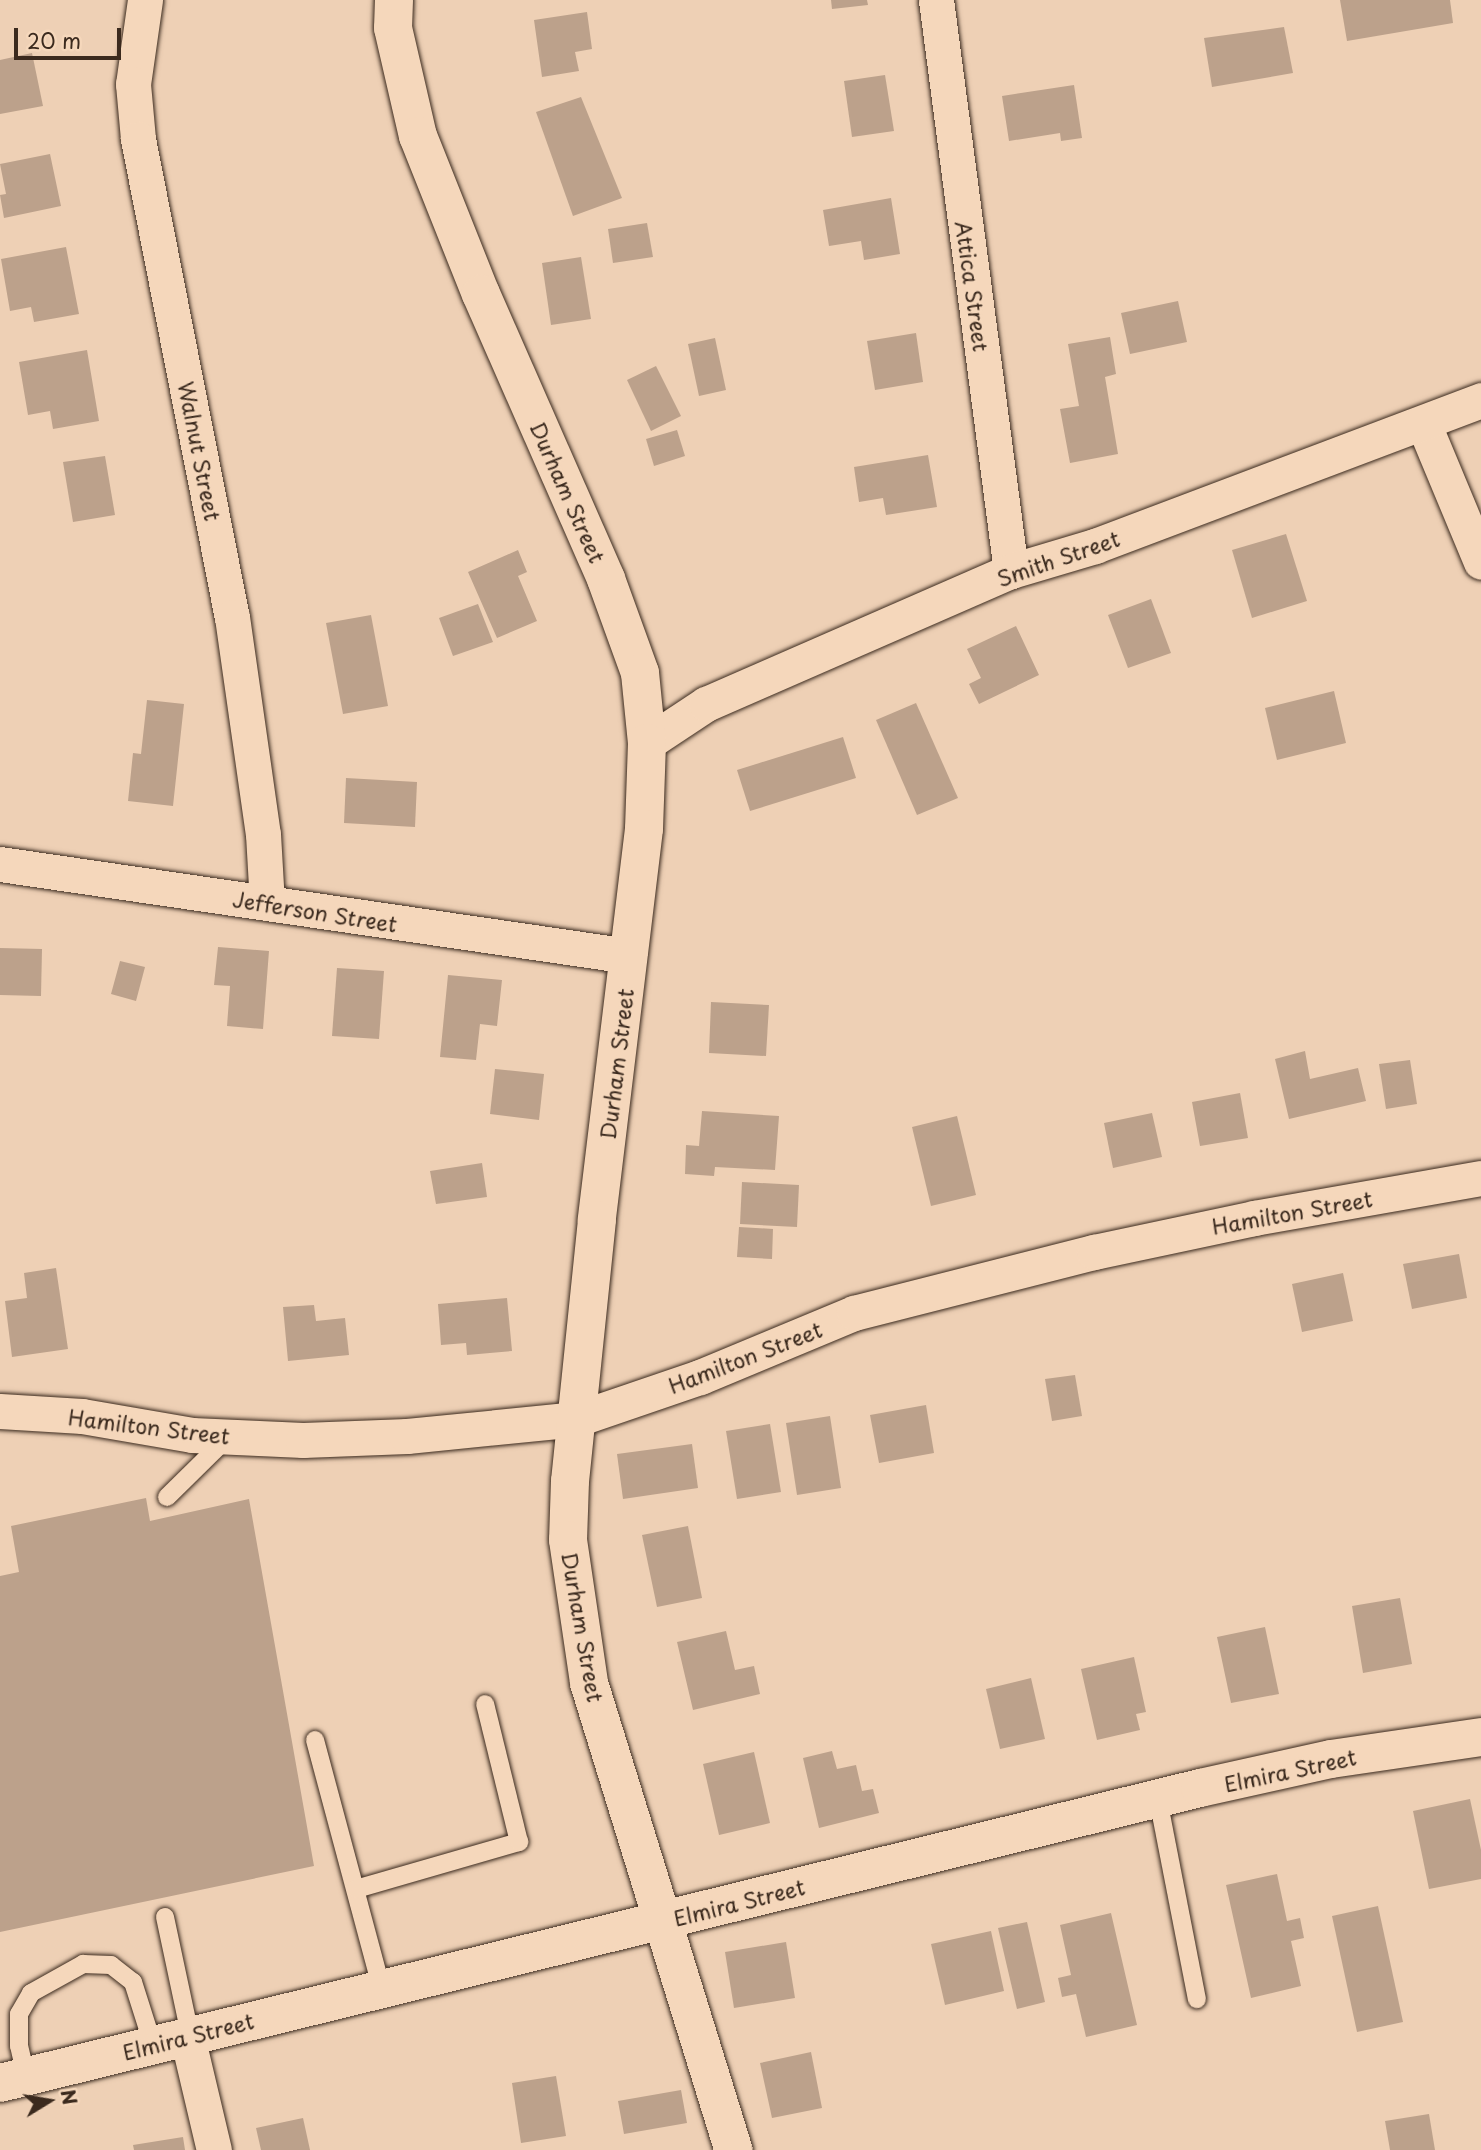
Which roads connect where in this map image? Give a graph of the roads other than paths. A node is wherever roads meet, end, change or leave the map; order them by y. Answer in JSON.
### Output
{"nodes":[{"id":1,"x":145,"y":0,"type":"edge"},
{"id":2,"x":394,"y":0,"type":"edge"},
{"id":3,"x":936,"y":0,"type":"edge"},
{"id":4,"x":1481,"y":400,"type":"edge"},
{"id":5,"x":1424,"y":425,"type":"junction"},
{"id":6,"x":1481,"y":562,"type":"edge"},
{"id":7,"x":1011,"y":571,"type":"junction"},
{"id":8,"x":647,"y":743,"type":"junction"},
{"id":9,"x":0,"y":864,"type":"edge"},
{"id":10,"x":267,"y":903,"type":"junction"},
{"id":11,"x":629,"y":956,"type":"junction"},
{"id":12,"x":1481,"y":1178,"type":"edge"},
{"id":13,"x":0,"y":1411,"type":"edge"},
{"id":14,"x":577,"y":1419,"type":"junction"},
{"id":15,"x":228,"y":1437,"type":"junction"},
{"id":16,"x":167,"y":1497,"type":"dead end"},
{"id":17,"x":485,"y":1704,"type":"dead end"},
{"id":18,"x":1481,"y":1737,"type":"edge"},
{"id":19,"x":315,"y":1740,"type":"dead end"},
{"id":20,"x":1158,"y":1799,"type":"junction"},
{"id":21,"x":356,"y":1889,"type":"junction"},
{"id":22,"x":165,"y":1917,"type":"dead end"},
{"id":23,"x":666,"y":1919,"type":"junction"},
{"id":24,"x":382,"y":1990,"type":"junction"},
{"id":25,"x":1197,"y":1999,"type":"dead end"},
{"id":26,"x":177,"y":2039,"type":"junction"},
{"id":27,"x":13,"y":2079,"type":"edge"},
{"id":28,"x":214,"y":2150,"type":"edge"},
{"id":29,"x":734,"y":2150,"type":"edge"}],
"edges":[{"from":1,"to":10,"type":"street","name":"Walnut Street"},
{"from":2,"to":8,"type":"street","name":"Durham Street"},
{"from":3,"to":7,"type":"street","name":"Attica Street"},
{"from":4,"to":5,"type":"street","name":"Smith Street"},
{"from":5,"to":6,"type":"street"},
{"from":5,"to":7,"type":"street","name":"Smith Street"},
{"from":7,"to":8,"type":"street","name":"Smith Street"},
{"from":8,"to":11,"type":"street","name":"Durham Street"},
{"from":9,"to":10,"type":"street","name":"Jefferson Street"},
{"from":10,"to":11,"type":"street","name":"Jefferson Street"},
{"from":11,"to":14,"type":"street","name":"Durham Street"},
{"from":12,"to":14,"type":"street","name":"Hamilton Street"},
{"from":13,"to":15,"type":"street","name":"Hamilton Street"},
{"from":14,"to":15,"type":"street","name":"Hamilton Street"},
{"from":14,"to":23,"type":"street","name":"Durham Street"},
{"from":15,"to":16,"type":"lane"},
{"from":17,"to":21,"type":"lane"},
{"from":18,"to":20,"type":"street","name":"Elmira Street"},
{"from":19,"to":21,"type":"lane"},
{"from":20,"to":23,"type":"street","name":"Elmira Street"},
{"from":20,"to":25,"type":"lane"},
{"from":21,"to":24,"type":"lane"},
{"from":22,"to":26,"type":"lane"},
{"from":23,"to":24,"type":"street","name":"Elmira Street"},
{"from":23,"to":29,"type":"street","name":"Durham Street"},
{"from":24,"to":26,"type":"street","name":"Elmira Street"},
{"from":26,"to":27,"type":"street","name":"Elmira Street"},
{"from":26,"to":27,"type":"lane"},
{"from":26,"to":28,"type":"street"}]}
